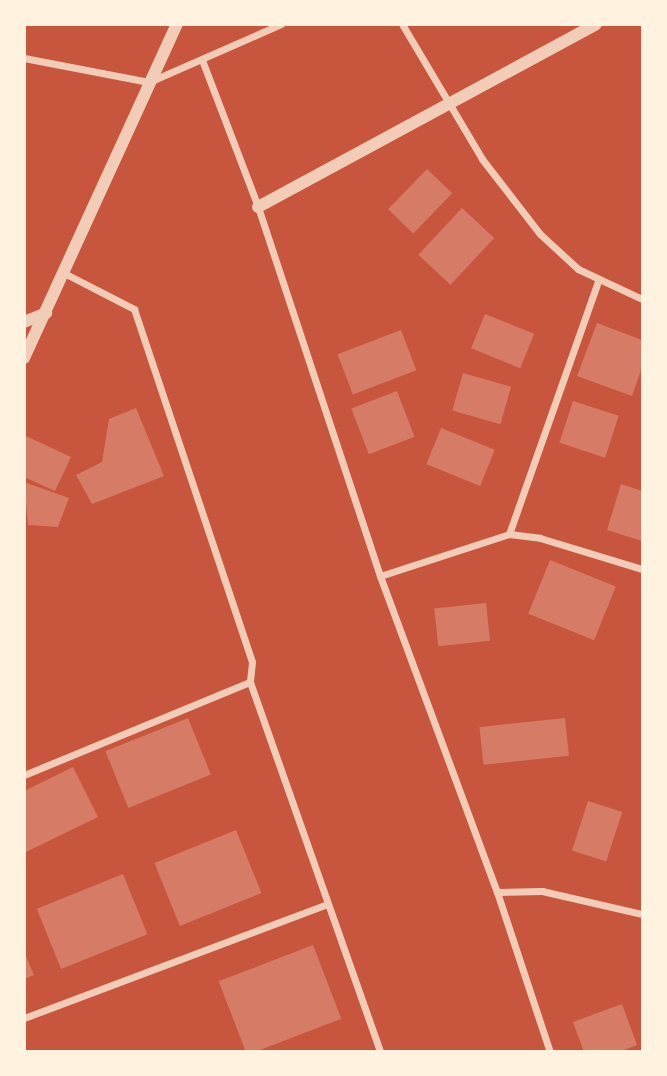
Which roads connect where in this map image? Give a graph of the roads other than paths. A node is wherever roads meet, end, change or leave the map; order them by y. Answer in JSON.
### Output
{"nodes":[{"id":1,"x":177,"y":24,"type":"edge"},
{"id":2,"x":281,"y":24,"type":"edge"},
{"id":3,"x":402,"y":24,"type":"edge"},
{"id":4,"x":596,"y":24,"type":"edge"},
{"id":5,"x":24,"y":58,"type":"edge"},
{"id":6,"x":202,"y":60,"type":"junction"},
{"id":7,"x":149,"y":82,"type":"junction"},
{"id":8,"x":448,"y":105,"type":"junction"},
{"id":9,"x":258,"y":207,"type":"junction"},
{"id":10,"x":64,"y":274,"type":"junction"},
{"id":11,"x":598,"y":281,"type":"junction"},
{"id":12,"x":642,"y":299,"type":"edge"},
{"id":13,"x":46,"y":313,"type":"junction"},
{"id":14,"x":24,"y":322,"type":"edge"},
{"id":15,"x":24,"y":358,"type":"edge"},
{"id":16,"x":509,"y":534,"type":"junction"},
{"id":17,"x":642,"y":569,"type":"edge"},
{"id":18,"x":380,"y":576,"type":"junction"},
{"id":19,"x":250,"y":682,"type":"junction"},
{"id":20,"x":24,"y":775,"type":"edge"},
{"id":21,"x":497,"y":892,"type":"junction"},
{"id":22,"x":325,"y":905,"type":"junction"},
{"id":23,"x":642,"y":914,"type":"edge"},
{"id":24,"x":24,"y":1018,"type":"edge"},
{"id":25,"x":380,"y":1052,"type":"edge"},
{"id":26,"x":550,"y":1052,"type":"edge"}],
"edges":[{"from":1,"to":7,"type":"street"},
{"from":2,"to":6,"type":"street"},
{"from":3,"to":8,"type":"street"},
{"from":4,"to":8,"type":"street"},
{"from":5,"to":7,"type":"street"},
{"from":6,"to":7,"type":"street"},
{"from":6,"to":9,"type":"street"},
{"from":7,"to":10,"type":"street"},
{"from":8,"to":9,"type":"street"},
{"from":8,"to":11,"type":"street"},
{"from":9,"to":18,"type":"street"},
{"from":10,"to":13,"type":"street"},
{"from":10,"to":19,"type":"street"},
{"from":11,"to":12,"type":"street"},
{"from":11,"to":16,"type":"street"},
{"from":13,"to":14,"type":"street"},
{"from":13,"to":15,"type":"street"},
{"from":16,"to":17,"type":"street"},
{"from":16,"to":18,"type":"street"},
{"from":18,"to":21,"type":"street"},
{"from":19,"to":20,"type":"street"},
{"from":19,"to":22,"type":"street"},
{"from":21,"to":23,"type":"street"},
{"from":21,"to":26,"type":"street"},
{"from":22,"to":24,"type":"street"},
{"from":22,"to":25,"type":"street"}]}
